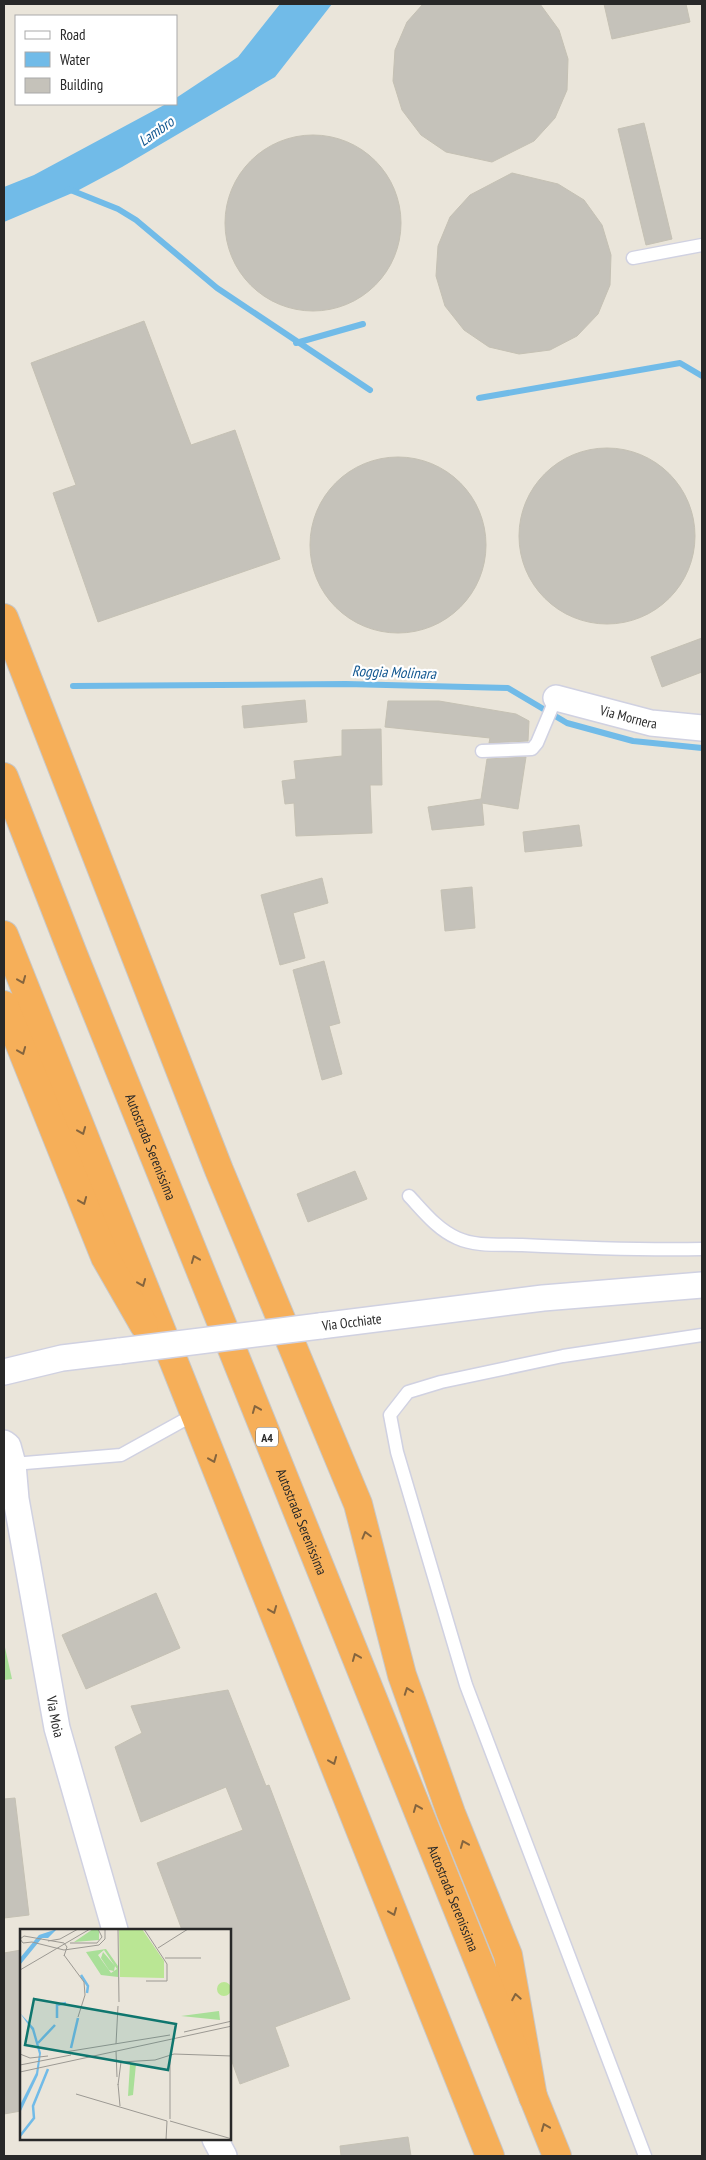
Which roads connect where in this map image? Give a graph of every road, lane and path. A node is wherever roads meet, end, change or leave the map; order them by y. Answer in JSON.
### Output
{"nodes":[{"id":1,"x":702,"y":245,"type":"edge"},
{"id":2,"x":633,"y":258,"type":"dead end"},
{"id":3,"x":4,"y":618,"type":"edge"},
{"id":4,"x":554,"y":703,"type":"joint"},
{"id":5,"x":702,"y":728,"type":"edge"},
{"id":6,"x":482,"y":751,"type":"dead end"},
{"id":7,"x":4,"y":777,"type":"edge"},
{"id":8,"x":4,"y":936,"type":"edge"},
{"id":9,"x":4,"y":1006,"type":"edge"},
{"id":10,"x":409,"y":1196,"type":"dead end"},
{"id":11,"x":702,"y":1249,"type":"edge"},
{"id":12,"x":702,"y":1285,"type":"edge"},
{"id":13,"x":702,"y":1335,"type":"edge"},
{"id":14,"x":4,"y":1372,"type":"edge"},
{"id":15,"x":194,"y":1414,"type":"junction"},
{"id":16,"x":8,"y":1454,"type":"edge"},
{"id":17,"x":115,"y":1929,"type":"edge"},
{"id":18,"x":533,"y":2097,"type":"junction"},
{"id":19,"x":216,"y":2140,"type":"edge"},
{"id":20,"x":224,"y":2156,"type":"edge"},
{"id":21,"x":490,"y":2156,"type":"edge"},
{"id":22,"x":557,"y":2156,"type":"edge"},
{"id":23,"x":645,"y":2156,"type":"edge"}],
"edges":[{"from":1,"to":2,"type":"lane"},
{"from":18,"to":3,"type":"highway","one_way":true},
{"from":4,"to":5,"type":"street","name":"Via Mornera"},
{"from":4,"to":6,"type":"lane"},
{"from":18,"to":7,"type":"highway","name":"Autostrada Serenissima","number":"A4","one_way":true},
{"from":8,"to":15,"type":"highway","one_way":true},
{"from":9,"to":15,"type":"highway","one_way":true},
{"from":10,"to":11,"type":"lane"},
{"from":12,"to":14,"type":"street","name":"Via Occhiate","bridge":true},
{"from":13,"to":23,"type":"lane"},
{"from":15,"to":16,"type":"lane"},
{"from":15,"to":21,"type":"highway","one_way":true},
{"from":16,"to":17,"type":"street","name":"Via Moia"},
{"from":22,"to":18,"type":"highway","name":"Autostrada Serenissima","number":"A4","one_way":true},
{"from":19,"to":20,"type":"street"}]}
